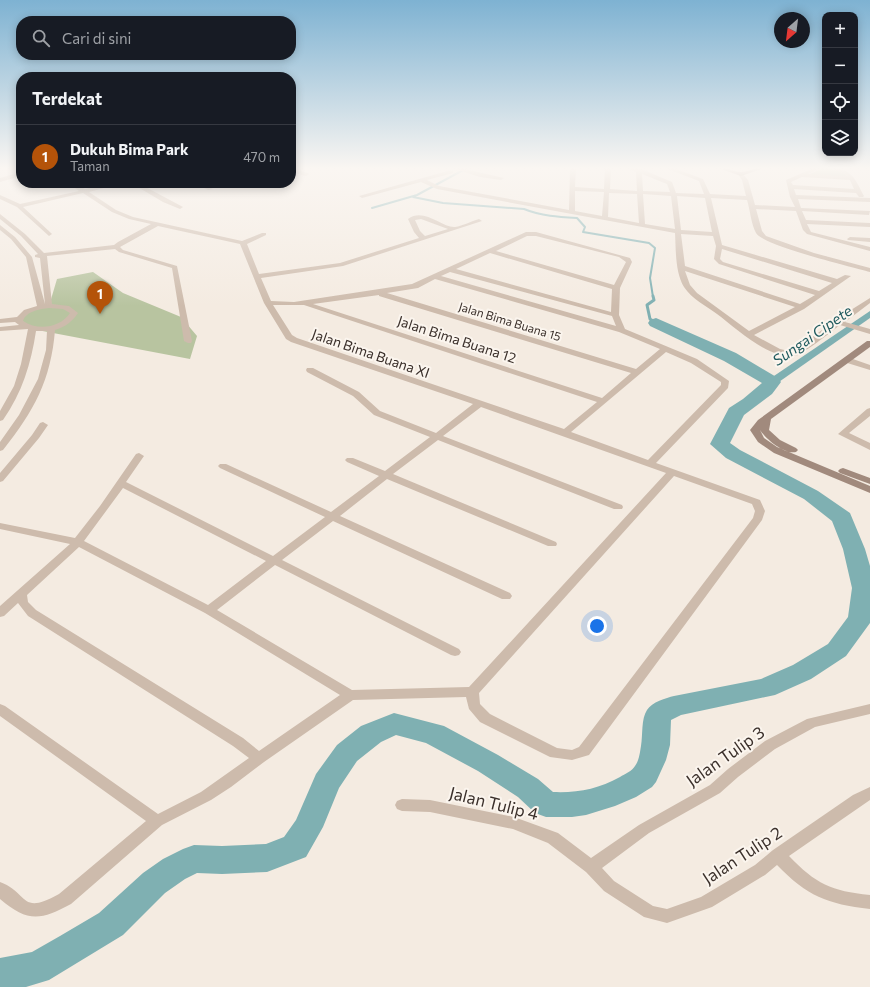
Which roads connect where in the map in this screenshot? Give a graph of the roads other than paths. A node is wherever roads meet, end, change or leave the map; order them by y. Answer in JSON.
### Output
{"nodes":[{"id":1,"x":28,"y":214,"type":"edge"},
{"id":2,"x":121,"y":214,"type":"edge"},
{"id":3,"x":582,"y":214,"type":"edge"},
{"id":4,"x":606,"y":214,"type":"edge"},
{"id":5,"x":641,"y":214,"type":"edge"},
{"id":6,"x":676,"y":214,"type":"edge"},
{"id":7,"x":711,"y":214,"type":"edge"},
{"id":8,"x":754,"y":214,"type":"edge"},
{"id":9,"x":800,"y":214,"type":"edge"},
{"id":10,"x":0,"y":216,"type":"edge"},
{"id":11,"x":605,"y":219,"type":"junction"},
{"id":12,"x":479,"y":221,"type":"dead end"},
{"id":13,"x":803,"y":222,"type":"junction"},
{"id":14,"x":157,"y":224,"type":"junction"},
{"id":15,"x":642,"y":225,"type":"junction"},
{"id":16,"x":870,"y":226,"type":"edge"},
{"id":17,"x":0,"y":227,"type":"edge"},
{"id":18,"x":454,"y":229,"type":"junction"},
{"id":19,"x":678,"y":232,"type":"junction"},
{"id":20,"x":49,"y":234,"type":"dead end"},
{"id":21,"x":264,"y":234,"type":"dead end"},
{"id":22,"x":716,"y":234,"type":"junction"},
{"id":23,"x":423,"y":238,"type":"junction"},
{"id":24,"x":825,"y":238,"type":"junction"},
{"id":25,"x":870,"y":240,"type":"edge"},
{"id":26,"x":243,"y":243,"type":"junction"},
{"id":27,"x":719,"y":246,"type":"junction"},
{"id":28,"x":116,"y":247,"type":"junction"},
{"id":29,"x":870,"y":249,"type":"edge"},
{"id":30,"x":489,"y":251,"type":"junction"},
{"id":31,"x":43,"y":257,"type":"junction"},
{"id":32,"x":29,"y":259,"type":"junction"},
{"id":33,"x":681,"y":267,"type":"junction"},
{"id":34,"x":451,"y":270,"type":"junction"},
{"id":35,"x":870,"y":270,"type":"edge"},
{"id":36,"x":258,"y":276,"type":"junction"},
{"id":37,"x":846,"y":276,"type":"dead end"},
{"id":38,"x":435,"y":277,"type":"junction"},
{"id":39,"x":838,"y":282,"type":"junction"},
{"id":40,"x":616,"y":288,"type":"junction"},
{"id":41,"x":378,"y":292,"type":"junction"},
{"id":42,"x":820,"y":294,"type":"junction"},
{"id":43,"x":870,"y":300,"type":"edge"},
{"id":44,"x":303,"y":302,"type":"junction"},
{"id":45,"x":268,"y":303,"type":"junction"},
{"id":46,"x":294,"y":304,"type":"junction"},
{"id":47,"x":49,"y":306,"type":"junction"},
{"id":48,"x":41,"y":307,"type":"junction"},
{"id":49,"x":801,"y":307,"type":"junction"},
{"id":50,"x":275,"y":314,"type":"junction"},
{"id":51,"x":615,"y":315,"type":"junction"},
{"id":52,"x":20,"y":319,"type":"junction"},
{"id":53,"x":0,"y":321,"type":"edge"},
{"id":54,"x":842,"y":323,"type":"junction"},
{"id":55,"x":28,"y":328,"type":"junction"},
{"id":56,"x":51,"y":328,"type":"junction"},
{"id":57,"x":0,"y":329,"type":"edge"},
{"id":58,"x":622,"y":330,"type":"junction"},
{"id":59,"x":868,"y":331,"type":"edge"},
{"id":60,"x":748,"y":335,"type":"junction"},
{"id":61,"x":188,"y":341,"type":"dead end"},
{"id":62,"x":870,"y":343,"type":"edge"},
{"id":63,"x":666,"y":348,"type":"junction"},
{"id":64,"x":847,"y":360,"type":"junction"},
{"id":65,"x":870,"y":368,"type":"edge"},
{"id":66,"x":310,"y":370,"type":"dead end"},
{"id":67,"x":636,"y":372,"type":"junction"},
{"id":68,"x":603,"y":401,"type":"junction"},
{"id":69,"x":479,"y":404,"type":"junction"},
{"id":70,"x":870,"y":410,"type":"edge"},
{"id":71,"x":26,"y":411,"type":"junction"},
{"id":72,"x":2,"y":415,"type":"edge"},
{"id":73,"x":767,"y":419,"type":"junction"},
{"id":74,"x":43,"y":425,"type":"dead end"},
{"id":75,"x":565,"y":433,"type":"junction"},
{"id":76,"x":437,"y":436,"type":"junction"},
{"id":77,"x":870,"y":447,"type":"edge"},
{"id":78,"x":0,"y":448,"type":"edge"},
{"id":79,"x":139,"y":456,"type":"dead end"},
{"id":80,"x":350,"y":460,"type":"dead end"},
{"id":81,"x":650,"y":463,"type":"junction"},
{"id":82,"x":223,"y":466,"type":"dead end"},
{"id":83,"x":672,"y":472,"type":"junction"},
{"id":84,"x":385,"y":476,"type":"junction"},
{"id":85,"x":0,"y":479,"type":"edge"},
{"id":86,"x":870,"y":482,"type":"edge"},
{"id":87,"x":121,"y":483,"type":"junction"},
{"id":88,"x":870,"y":490,"type":"edge"},
{"id":89,"x":618,"y":507,"type":"dead end"},
{"id":90,"x":332,"y":516,"type":"junction"},
{"id":91,"x":0,"y":526,"type":"edge"},
{"id":92,"x":78,"y":542,"type":"junction"},
{"id":93,"x":552,"y":544,"type":"dead end"},
{"id":94,"x":274,"y":561,"type":"junction"},
{"id":95,"x":21,"y":594,"type":"junction"},
{"id":96,"x":506,"y":596,"type":"dead end"},
{"id":97,"x":209,"y":610,"type":"junction"},
{"id":98,"x":0,"y":613,"type":"edge"},
{"id":99,"x":455,"y":652,"type":"dead end"},
{"id":100,"x":472,"y":692,"type":"junction"},
{"id":101,"x":350,"y":695,"type":"junction"},
{"id":102,"x":870,"y":709,"type":"edge"},
{"id":103,"x":0,"y":710,"type":"edge"},
{"id":104,"x":259,"y":758,"type":"junction"},
{"id":105,"x":870,"y":793,"type":"edge"},
{"id":106,"x":402,"y":805,"type":"dead end"},
{"id":107,"x":157,"y":821,"type":"junction"},
{"id":108,"x":778,"y":855,"type":"junction"},
{"id":109,"x":591,"y":867,"type":"junction"},
{"id":110,"x":0,"y":888,"type":"edge"},
{"id":111,"x":870,"y":902,"type":"edge"}],
"edges":[{"from":1,"to":20,"type":"street"},
{"from":2,"to":14,"type":"street"},
{"from":3,"to":11,"type":"street"},
{"from":4,"to":11,"type":"street"},
{"from":5,"to":15,"type":"street"},
{"from":6,"to":19,"type":"street"},
{"from":7,"to":22,"type":"street"},
{"from":8,"to":35,"type":"street"},
{"from":9,"to":13,"type":"street"},
{"from":10,"to":31,"type":"street"},
{"from":11,"to":15,"type":"street"},
{"from":12,"to":18,"type":"street"},
{"from":13,"to":16,"type":"street"},
{"from":13,"to":24,"type":"street"},
{"from":14,"to":26,"type":"street"},
{"from":14,"to":28,"type":"street"},
{"from":15,"to":19,"type":"street"},
{"from":17,"to":32,"type":"street"},
{"from":18,"to":23,"type":"street"},
{"from":18,"to":23,"type":"street"},
{"from":19,"to":22,"type":"street"},
{"from":19,"to":33,"type":"street"},
{"from":21,"to":26,"type":"street"},
{"from":22,"to":27,"type":"street"},
{"from":23,"to":36,"type":"street"},
{"from":24,"to":25,"type":"street"},
{"from":24,"to":29,"type":"street"},
{"from":26,"to":36,"type":"street","name":"Jalan Bima Buana XI"},
{"from":27,"to":39,"type":"street"},
{"from":27,"to":42,"type":"street"},
{"from":28,"to":31,"type":"street"},
{"from":28,"to":61,"type":"street"},
{"from":30,"to":34,"type":"street"},
{"from":30,"to":40,"type":"street"},
{"from":30,"to":40,"type":"street"},
{"from":31,"to":32,"type":"street"},
{"from":31,"to":47,"type":"street"},
{"from":32,"to":48,"type":"street"},
{"from":33,"to":49,"type":"street"},
{"from":33,"to":60,"type":"street"},
{"from":34,"to":38,"type":"street"},
{"from":34,"to":51,"type":"street"},
{"from":36,"to":45,"type":"street","name":"Jalan Bima Buana XI"},
{"from":37,"to":39,"type":"street"},
{"from":38,"to":41,"type":"street"},
{"from":38,"to":58,"type":"street"},
{"from":39,"to":42,"type":"street"},
{"from":40,"to":51,"type":"street"},
{"from":41,"to":44,"type":"street"},
{"from":41,"to":67,"type":"street","name":"Jalan Bima Buana 15"},
{"from":42,"to":49,"type":"street"},
{"from":43,"to":54,"type":"street"},
{"from":44,"to":46,"type":"street"},
{"from":44,"to":68,"type":"street","name":"Jalan Bima Buana 12"},
{"from":45,"to":46,"type":"street"},
{"from":45,"to":50,"type":"street","name":"Jalan Bima Buana XI"},
{"from":46,"to":50,"type":"street"},
{"from":47,"to":48,"type":"street"},
{"from":47,"to":56,"type":"street"},
{"from":48,"to":52,"type":"street"},
{"from":49,"to":60,"type":"street"},
{"from":50,"to":69,"type":"street","name":"Jalan Bima Buana XI"},
{"from":51,"to":58,"type":"street"},
{"from":52,"to":53,"type":"street"},
{"from":52,"to":55,"type":"street"},
{"from":54,"to":59,"type":"street"},
{"from":54,"to":60,"type":"street"},
{"from":55,"to":56,"type":"street"},
{"from":55,"to":57,"type":"street"},
{"from":55,"to":72,"type":"street"},
{"from":56,"to":71,"type":"street"},
{"from":58,"to":63,"type":"street"},
{"from":62,"to":64,"type":"main road"},
{"from":63,"to":67,"type":"street"},
{"from":63,"to":81,"type":"street"},
{"from":64,"to":65,"type":"street"},
{"from":64,"to":73,"type":"main road"},
{"from":66,"to":76,"type":"street"},
{"from":67,"to":68,"type":"street"},
{"from":68,"to":75,"type":"street"},
{"from":69,"to":75,"type":"street","name":"Jalan Bima Buana XI"},
{"from":69,"to":76,"type":"street"},
{"from":70,"to":77,"type":"street"},
{"from":71,"to":72,"type":"street"},
{"from":71,"to":78,"type":"street"},
{"from":73,"to":86,"type":"main road"},
{"from":73,"to":88,"type":"main road"},
{"from":74,"to":85,"type":"street"},
{"from":75,"to":81,"type":"street","name":"Jalan Bima Buana XI"},
{"from":76,"to":84,"type":"street"},
{"from":76,"to":89,"type":"street"},
{"from":79,"to":87,"type":"street"},
{"from":80,"to":84,"type":"street"},
{"from":81,"to":83,"type":"street","name":"Jalan Bima Buana XI"},
{"from":82,"to":90,"type":"street"},
{"from":83,"to":100,"type":"street"},
{"from":83,"to":100,"type":"street","name":"Jalan Bima Buana XI"},
{"from":84,"to":90,"type":"street"},
{"from":84,"to":93,"type":"street"},
{"from":87,"to":92,"type":"street"},
{"from":87,"to":94,"type":"street"},
{"from":90,"to":94,"type":"street"},
{"from":90,"to":96,"type":"street"},
{"from":91,"to":92,"type":"street"},
{"from":92,"to":95,"type":"street"},
{"from":92,"to":97,"type":"street"},
{"from":94,"to":97,"type":"street"},
{"from":94,"to":99,"type":"street"},
{"from":95,"to":98,"type":"street"},
{"from":95,"to":104,"type":"street"},
{"from":97,"to":101,"type":"street"},
{"from":100,"to":101,"type":"street"},
{"from":101,"to":104,"type":"street"},
{"from":102,"to":109,"type":"street","name":"Jalan Tulip 3"},
{"from":103,"to":107,"type":"street"},
{"from":104,"to":107,"type":"street"},
{"from":105,"to":108,"type":"street","name":"Jalan Tulip 2"},
{"from":106,"to":109,"type":"street","name":"Jalan Tulip 4"},
{"from":107,"to":110,"type":"street"},
{"from":108,"to":109,"type":"street","name":"Jalan Tulip 2"},
{"from":108,"to":111,"type":"street"}]}
